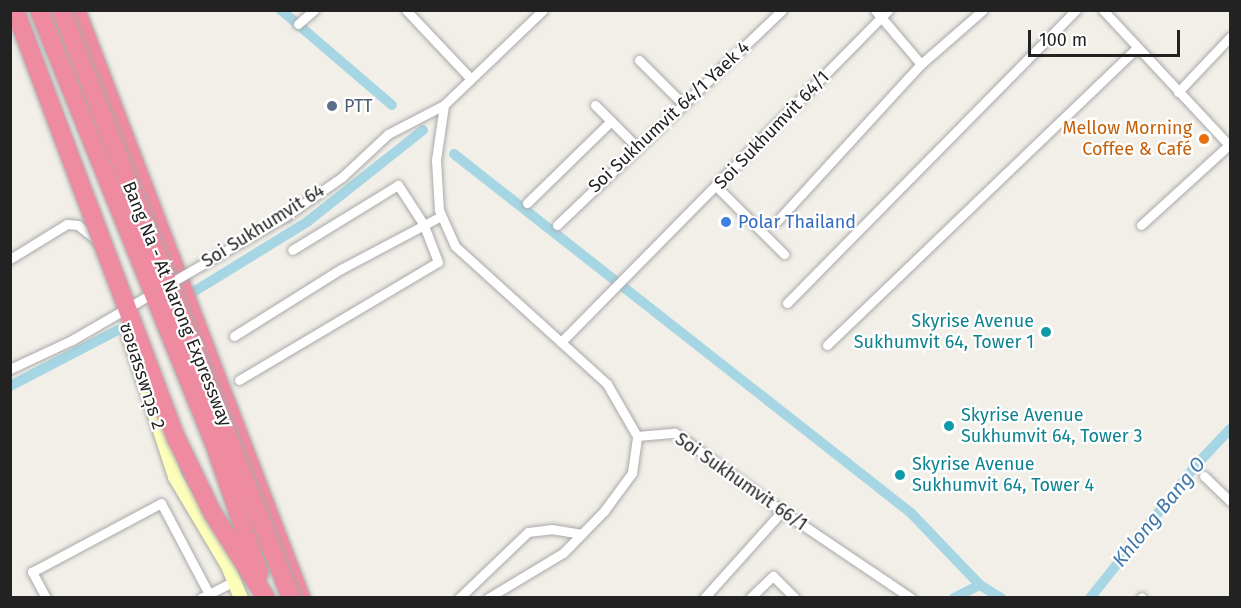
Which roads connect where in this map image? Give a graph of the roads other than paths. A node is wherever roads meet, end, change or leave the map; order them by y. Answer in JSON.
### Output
{"nodes":[{"id":1,"x":15,"y":10,"type":"edge"},
{"id":2,"x":39,"y":10,"type":"edge"},
{"id":3,"x":47,"y":10,"type":"edge"},
{"id":4,"x":61,"y":10,"type":"edge"},
{"id":5,"x":76,"y":10,"type":"edge"},
{"id":6,"x":314,"y":10,"type":"edge"},
{"id":7,"x":406,"y":10,"type":"edge"},
{"id":8,"x":543,"y":10,"type":"edge"},
{"id":9,"x":782,"y":10,"type":"edge"},
{"id":10,"x":983,"y":10,"type":"edge"},
{"id":11,"x":1076,"y":10,"type":"edge"},
{"id":12,"x":1103,"y":10,"type":"edge"},
{"id":13,"x":881,"y":13,"type":"edge"},
{"id":14,"x":298,"y":24,"type":"dead end"},
{"id":15,"x":1230,"y":36,"type":"edge"},
{"id":16,"x":1137,"y":48,"type":"junction"},
{"id":17,"x":639,"y":60,"type":"dead end"},
{"id":18,"x":921,"y":64,"type":"junction"},
{"id":19,"x":470,"y":78,"type":"junction"},
{"id":20,"x":1178,"y":92,"type":"junction"},
{"id":21,"x":682,"y":104,"type":"junction"},
{"id":22,"x":444,"y":105,"type":"junction"},
{"id":23,"x":595,"y":105,"type":"dead end"},
{"id":24,"x":611,"y":121,"type":"junction"},
{"id":25,"x":1230,"y":145,"type":"edge"},
{"id":26,"x":637,"y":147,"type":"junction"},
{"id":27,"x":717,"y":187,"type":"junction"},
{"id":28,"x":527,"y":203,"type":"dead end"},
{"id":29,"x":441,"y":216,"type":"junction"},
{"id":30,"x":777,"y":221,"type":"dead end"},
{"id":31,"x":424,"y":225,"type":"junction"},
{"id":32,"x":557,"y":225,"type":"dead end"},
{"id":33,"x":1140,"y":225,"type":"dead end"},
{"id":34,"x":291,"y":250,"type":"dead end"},
{"id":35,"x":784,"y":254,"type":"dead end"},
{"id":36,"x":10,"y":259,"type":"edge"},
{"id":37,"x":787,"y":303,"type":"dead end"},
{"id":38,"x":123,"y":317,"type":"joint"},
{"id":39,"x":234,"y":336,"type":"dead end"},
{"id":40,"x":561,"y":342,"type":"junction"},
{"id":41,"x":828,"y":345,"type":"dead end"},
{"id":42,"x":10,"y":369,"type":"edge"},
{"id":43,"x":239,"y":380,"type":"dead end"},
{"id":44,"x":637,"y":436,"type":"junction"},
{"id":45,"x":1204,"y":476,"type":"dead end"},
{"id":46,"x":1230,"y":501,"type":"edge"},
{"id":47,"x":782,"y":511,"type":"junction"},
{"id":48,"x":581,"y":534,"type":"junction"},
{"id":49,"x":234,"y":581,"type":"junction"},
{"id":50,"x":207,"y":596,"type":"edge"},
{"id":51,"x":490,"y":596,"type":"edge"},
{"id":52,"x":46,"y":597,"type":"edge"},
{"id":53,"x":241,"y":597,"type":"edge"},
{"id":54,"x":265,"y":597,"type":"edge"},
{"id":55,"x":291,"y":597,"type":"edge"},
{"id":56,"x":301,"y":597,"type":"edge"},
{"id":57,"x":459,"y":597,"type":"edge"},
{"id":58,"x":704,"y":597,"type":"edge"},
{"id":59,"x":750,"y":597,"type":"edge"},
{"id":60,"x":795,"y":597,"type":"edge"},
{"id":61,"x":911,"y":597,"type":"edge"}],
"edges":[{"from":1,"to":54,"type":"highway","bridge":true},
{"from":2,"to":54,"type":"highway","name":"Bang Na - At Narong Expressway","bridge":true},
{"from":3,"to":54,"type":"highway"},
{"from":4,"to":55,"type":"highway","name":"Bang Na - At Narong Expressway","bridge":true},
{"from":5,"to":56,"type":"highway"},
{"from":6,"to":14,"type":"street"},
{"from":7,"to":19,"type":"street"},
{"from":8,"to":19,"type":"street","name":"Soi Sukhumvit 64"},
{"from":9,"to":21,"type":"street","name":"Soi Sukhumvit 64/1 Yaek 4"},
{"from":10,"to":18,"type":"street"},
{"from":11,"to":37,"type":"street"},
{"from":12,"to":16,"type":"street"},
{"from":13,"to":18,"type":"street","name":"Soi Sukhumvit 64/1"},
{"from":13,"to":27,"type":"street","name":"Soi Sukhumvit 64/1"},
{"from":15,"to":20,"type":"street"},
{"from":16,"to":20,"type":"street"},
{"from":16,"to":41,"type":"street"},
{"from":17,"to":21,"type":"street"},
{"from":18,"to":30,"type":"street"},
{"from":19,"to":22,"type":"street","name":"Soi Sukhumvit 64"},
{"from":20,"to":25,"type":"street"},
{"from":21,"to":26,"type":"street","name":"Soi Sukhumvit 64/1 Yaek 4"},
{"from":22,"to":29,"type":"street"},
{"from":22,"to":42,"type":"street","name":"Soi Sukhumvit 64","bridge":true},
{"from":23,"to":24,"type":"street"},
{"from":24,"to":26,"type":"street"},
{"from":24,"to":28,"type":"street"},
{"from":25,"to":33,"type":"street"},
{"from":26,"to":32,"type":"street","name":"Soi Sukhumvit 64/1 Yaek 4"},
{"from":27,"to":35,"type":"street"},
{"from":27,"to":40,"type":"street","name":"Soi Sukhumvit 64/1"},
{"from":29,"to":31,"type":"street"},
{"from":29,"to":40,"type":"street"},
{"from":31,"to":34,"type":"street"},
{"from":31,"to":39,"type":"street"},
{"from":31,"to":43,"type":"street"},
{"from":36,"to":38,"type":"street","name":"ซอยสรรพาวุธ 2"},
{"from":38,"to":49,"type":"street","name":"ซอยสรรพาวุธ 2"},
{"from":40,"to":44,"type":"street"},
{"from":44,"to":47,"type":"street","name":"Soi Sukhumvit 66/1"},
{"from":44,"to":48,"type":"street"},
{"from":45,"to":46,"type":"street"},
{"from":47,"to":58,"type":"street"},
{"from":47,"to":61,"type":"street","name":"Soi Sukhumvit 66/1"},
{"from":48,"to":51,"type":"street"},
{"from":48,"to":57,"type":"street"},
{"from":49,"to":50,"type":"street"},
{"from":49,"to":53,"type":"street","name":"ซอยสรรพาวุธ 2"},
{"from":50,"to":52,"type":"street"},
{"from":59,"to":60,"type":"street"}]}
